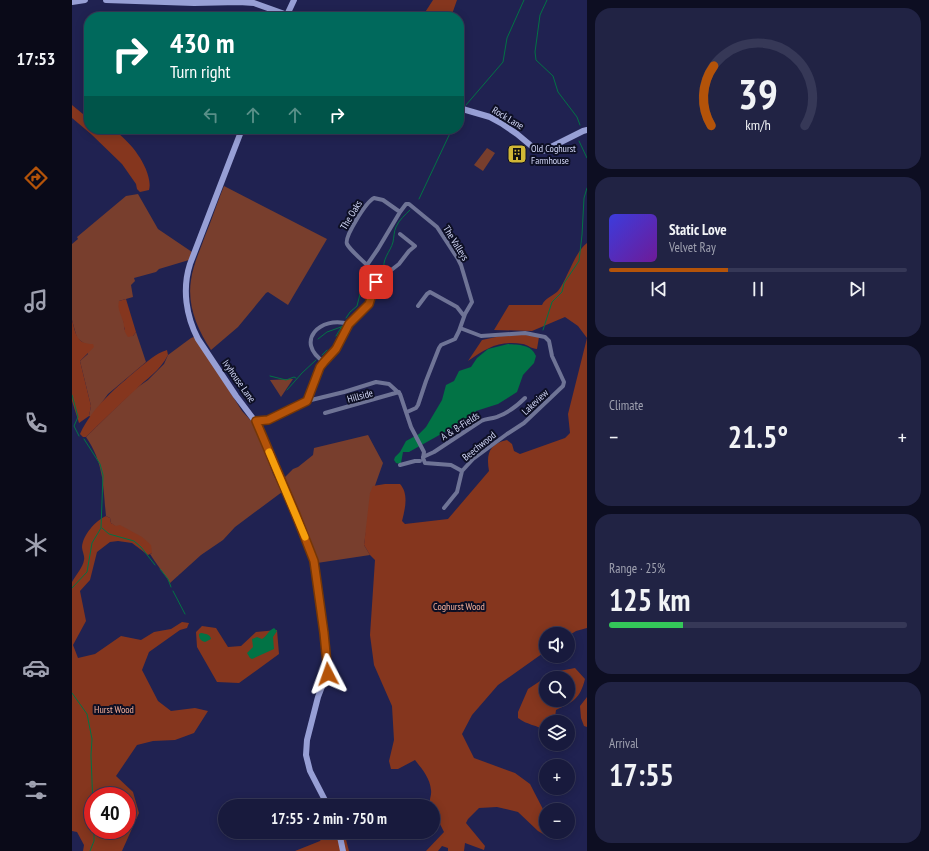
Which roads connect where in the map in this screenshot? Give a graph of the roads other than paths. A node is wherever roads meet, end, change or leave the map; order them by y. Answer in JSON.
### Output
{"nodes":[{"id":1,"x":85,"y":0,"type":"edge"},
{"id":2,"x":106,"y":0,"type":"edge"},
{"id":3,"x":294,"y":0,"type":"edge"},
{"id":4,"x":72,"y":2,"type":"edge"},
{"id":5,"x":278,"y":12,"type":"edge"},
{"id":6,"x":290,"y":12,"type":"edge"},
{"id":7,"x":464,"y":109,"type":"edge"},
{"id":8,"x":587,"y":130,"type":"edge"},
{"id":9,"x":240,"y":134,"type":"edge"},
{"id":10,"x":400,"y":212,"type":"junction"},
{"id":11,"x":400,"y":234,"type":"dead end"},
{"id":12,"x":367,"y":266,"type":"junction"},
{"id":13,"x":376,"y":282,"type":"junction"},
{"id":14,"x":418,"y":306,"type":"dead end"},
{"id":15,"x":464,"y":316,"type":"junction"},
{"id":16,"x":349,"y":324,"type":"junction"},
{"id":17,"x":460,"y":328,"type":"junction"},
{"id":18,"x":324,"y":362,"type":"junction"},
{"id":19,"x":399,"y":392,"type":"junction"},
{"id":20,"x":525,"y":398,"type":"dead end"},
{"id":21,"x":307,"y":401,"type":"junction"},
{"id":22,"x":406,"y":412,"type":"junction"},
{"id":23,"x":325,"y":413,"type":"dead end"},
{"id":24,"x":268,"y":420,"type":"junction"},
{"id":25,"x":256,"y":421,"type":"junction"},
{"id":26,"x":260,"y":429,"type":"junction"},
{"id":27,"x":507,"y":434,"type":"joint"},
{"id":28,"x":423,"y":457,"type":"junction"},
{"id":29,"x":420,"y":461,"type":"dead end"},
{"id":30,"x":400,"y":465,"type":"dead end"},
{"id":31,"x":462,"y":471,"type":"junction"},
{"id":32,"x":444,"y":508,"type":"dead end"},
{"id":33,"x":324,"y":799,"type":"edge"},
{"id":34,"x":340,"y":839,"type":"edge"},
{"id":35,"x":343,"y":851,"type":"edge"}],
"edges":[{"from":1,"to":4,"type":"street"},
{"from":2,"to":5,"type":"street"},
{"from":3,"to":6,"type":"street"},
{"from":7,"to":8,"type":"street","name":"Rock Lane"},
{"from":9,"to":25,"type":"street","name":"Ivyhouse Lane"},
{"from":10,"to":12,"type":"street"},
{"from":10,"to":12,"type":"street","name":"The Oaks"},
{"from":10,"to":15,"type":"street","name":"The Valleys"},
{"from":11,"to":13,"type":"street"},
{"from":12,"to":13,"type":"street"},
{"from":13,"to":16,"type":"street"},
{"from":14,"to":15,"type":"street"},
{"from":15,"to":17,"type":"street","name":"The Valleys"},
{"from":16,"to":18,"type":"street"},
{"from":16,"to":18,"type":"street"},
{"from":17,"to":22,"type":"street","name":"The Valleys"},
{"from":17,"to":27,"type":"street","name":"Lakeview"},
{"from":18,"to":21,"type":"street"},
{"from":19,"to":21,"type":"street"},
{"from":19,"to":22,"type":"street"},
{"from":19,"to":23,"type":"street","name":"Hillside"},
{"from":20,"to":28,"type":"street","name":"A & B-Fields"},
{"from":21,"to":24,"type":"street"},
{"from":22,"to":28,"type":"street"},
{"from":24,"to":25,"type":"street"},
{"from":24,"to":26,"type":"street"},
{"from":25,"to":26,"type":"street","name":"Ivyhouse Lane"},
{"from":26,"to":33,"type":"street","name":"Ivyhouse Lane"},
{"from":27,"to":31,"type":"street","name":"Beechwood"},
{"from":28,"to":31,"type":"street","name":"Beechwood"},
{"from":29,"to":30,"type":"street"},
{"from":31,"to":32,"type":"street","name":"Beechwood"},
{"from":34,"to":35,"type":"street"}]}
